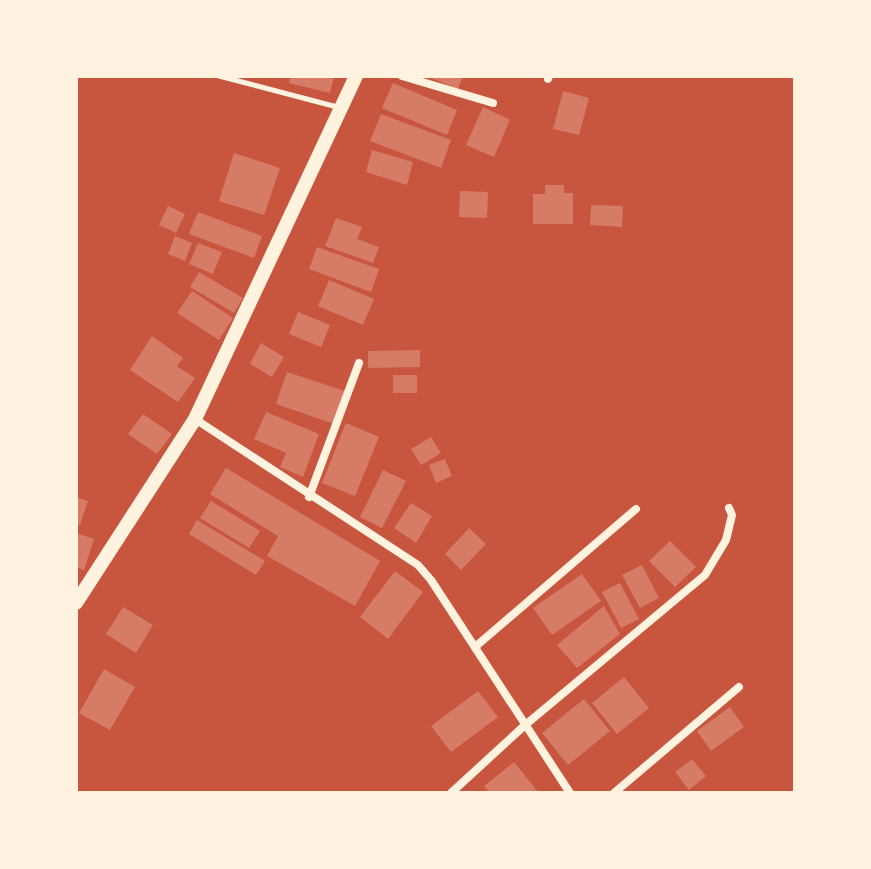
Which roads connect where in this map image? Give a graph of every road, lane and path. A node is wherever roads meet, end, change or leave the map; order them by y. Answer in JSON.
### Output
{"nodes":[{"id":1,"x":219,"y":76,"type":"edge"},
{"id":2,"x":356,"y":76,"type":"edge"},
{"id":3,"x":402,"y":76,"type":"edge"},
{"id":4,"x":493,"y":103,"type":"dead end"},
{"id":5,"x":342,"y":108,"type":"junction"},
{"id":6,"x":359,"y":363,"type":"dead end"},
{"id":7,"x":195,"y":419,"type":"junction"},
{"id":8,"x":309,"y":497,"type":"junction"},
{"id":9,"x":729,"y":508,"type":"dead end"},
{"id":10,"x":636,"y":509,"type":"dead end"},
{"id":11,"x":83,"y":579,"type":"edge"},
{"id":12,"x":76,"y":603,"type":"edge"},
{"id":13,"x":475,"y":647,"type":"junction"},
{"id":14,"x":739,"y":687,"type":"dead end"},
{"id":15,"x":524,"y":726,"type":"junction"},
{"id":16,"x":451,"y":793,"type":"edge"},
{"id":17,"x":570,"y":793,"type":"edge"},
{"id":18,"x":614,"y":793,"type":"edge"}],
"edges":[{"from":1,"to":5,"type":"lane"},
{"from":2,"to":5,"type":"main road"},
{"from":3,"to":4,"type":"street"},
{"from":5,"to":7,"type":"main road"},
{"from":6,"to":8,"type":"street"},
{"from":7,"to":8,"type":"street"},
{"from":7,"to":11,"type":"main road"},
{"from":8,"to":13,"type":"street"},
{"from":9,"to":15,"type":"street"},
{"from":10,"to":13,"type":"street"},
{"from":11,"to":12,"type":"main road"},
{"from":13,"to":15,"type":"street"},
{"from":14,"to":18,"type":"street"},
{"from":15,"to":16,"type":"street"},
{"from":15,"to":17,"type":"street"}]}
